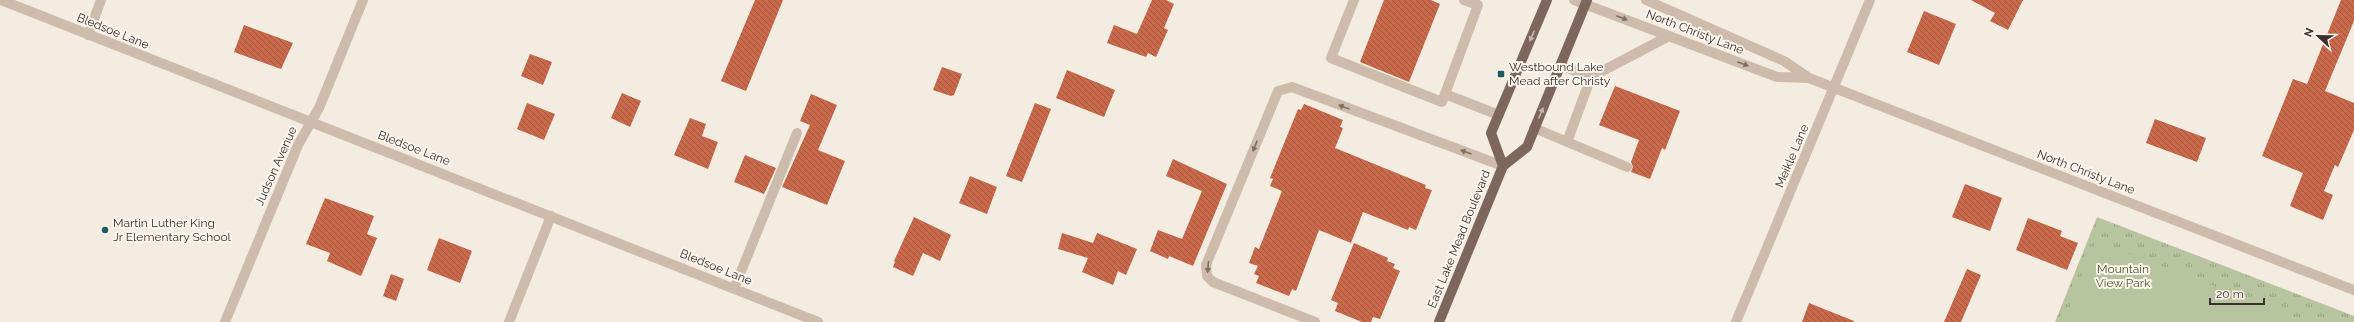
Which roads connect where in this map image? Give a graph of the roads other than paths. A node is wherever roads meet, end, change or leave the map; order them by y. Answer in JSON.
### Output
{"nodes":[{"id":1,"x":1,"y":0,"type":"edge"},
{"id":2,"x":101,"y":0,"type":"edge"},
{"id":3,"x":364,"y":0,"type":"edge"},
{"id":4,"x":1354,"y":0,"type":"edge"},
{"id":5,"x":1464,"y":0,"type":"edge"},
{"id":6,"x":1547,"y":0,"type":"edge"},
{"id":7,"x":1574,"y":0,"type":"edge"},
{"id":8,"x":1646,"y":0,"type":"edge"},
{"id":9,"x":1870,"y":0,"type":"edge"},
{"id":10,"x":1586,"y":2,"type":"edge"},
{"id":11,"x":88,"y":35,"type":"junction"},
{"id":12,"x":1669,"y":36,"type":"junction"},
{"id":13,"x":1560,"y":65,"type":"junction"},
{"id":14,"x":1591,"y":77,"type":"junction"},
{"id":15,"x":1810,"y":78,"type":"junction"},
{"id":16,"x":1835,"y":88,"type":"junction"},
{"id":17,"x":1445,"y":94,"type":"junction"},
{"id":18,"x":1499,"y":115,"type":"junction"},
{"id":19,"x":310,"y":124,"type":"junction"},
{"id":20,"x":1534,"y":128,"type":"junction"},
{"id":21,"x":797,"y":133,"type":"dead end"},
{"id":22,"x":1567,"y":142,"type":"junction"},
{"id":23,"x":1503,"y":166,"type":"junction"},
{"id":24,"x":1627,"y":167,"type":"dead end"},
{"id":25,"x":551,"y":216,"type":"junction"},
{"id":26,"x":734,"y":289,"type":"junction"},
{"id":27,"x":2354,"y":290,"type":"edge"},
{"id":28,"x":225,"y":322,"type":"edge"},
{"id":29,"x":509,"y":322,"type":"edge"},
{"id":30,"x":818,"y":322,"type":"edge"},
{"id":31,"x":1315,"y":322,"type":"edge"},
{"id":32,"x":1439,"y":322,"type":"edge"},
{"id":33,"x":1736,"y":322,"type":"edge"}],
"edges":[{"from":1,"to":11,"type":"street","name":"Bledsoe Lane"},
{"from":2,"to":11,"type":"street"},
{"from":3,"to":19,"type":"street","name":"Judson Avenue"},
{"from":4,"to":17,"type":"street"},
{"from":5,"to":17,"type":"street"},
{"from":6,"to":18,"type":"main road","name":"East Lake Mead Boulevard","one_way":true},
{"from":7,"to":10,"type":"street","name":"North Christy Lane"},
{"from":8,"to":15,"type":"street","name":"North Christy Lane"},
{"from":9,"to":16,"type":"street","name":"Meikle Lane"},
{"from":10,"to":12,"type":"street","name":"North Christy Lane","one_way":true},
{"from":10,"to":13,"type":"main road","name":"East Lake Mead Boulevard"},
{"from":11,"to":19,"type":"street","name":"Bledsoe Lane"},
{"from":12,"to":14,"type":"street"},
{"from":12,"to":15,"type":"street","name":"North Christy Lane","one_way":true},
{"from":13,"to":14,"type":"street"},
{"from":20,"to":13,"type":"main road","name":"East Lake Mead Boulevard","one_way":true},
{"from":14,"to":22,"type":"street"},
{"from":15,"to":16,"type":"street","name":"North Christy Lane"},
{"from":16,"to":27,"type":"street","name":"North Christy Lane"},
{"from":16,"to":33,"type":"street","name":"Meikle Lane"},
{"from":17,"to":18,"type":"street"},
{"from":18,"to":23,"type":"main road","name":"East Lake Mead Boulevard"},
{"from":19,"to":25,"type":"street","name":"Bledsoe Lane"},
{"from":19,"to":28,"type":"street","name":"Judson Avenue"},
{"from":20,"to":22,"type":"street"},
{"from":20,"to":23,"type":"main road","name":"East Lake Mead Boulevard"},
{"from":21,"to":26,"type":"street"},
{"from":22,"to":24,"type":"street"},
{"from":23,"to":31,"type":"street","one_way":true},
{"from":23,"to":32,"type":"main road","name":"East Lake Mead Boulevard"},
{"from":25,"to":26,"type":"street","name":"Bledsoe Lane"},
{"from":25,"to":29,"type":"street"},
{"from":26,"to":30,"type":"street","name":"Bledsoe Lane"}]}
